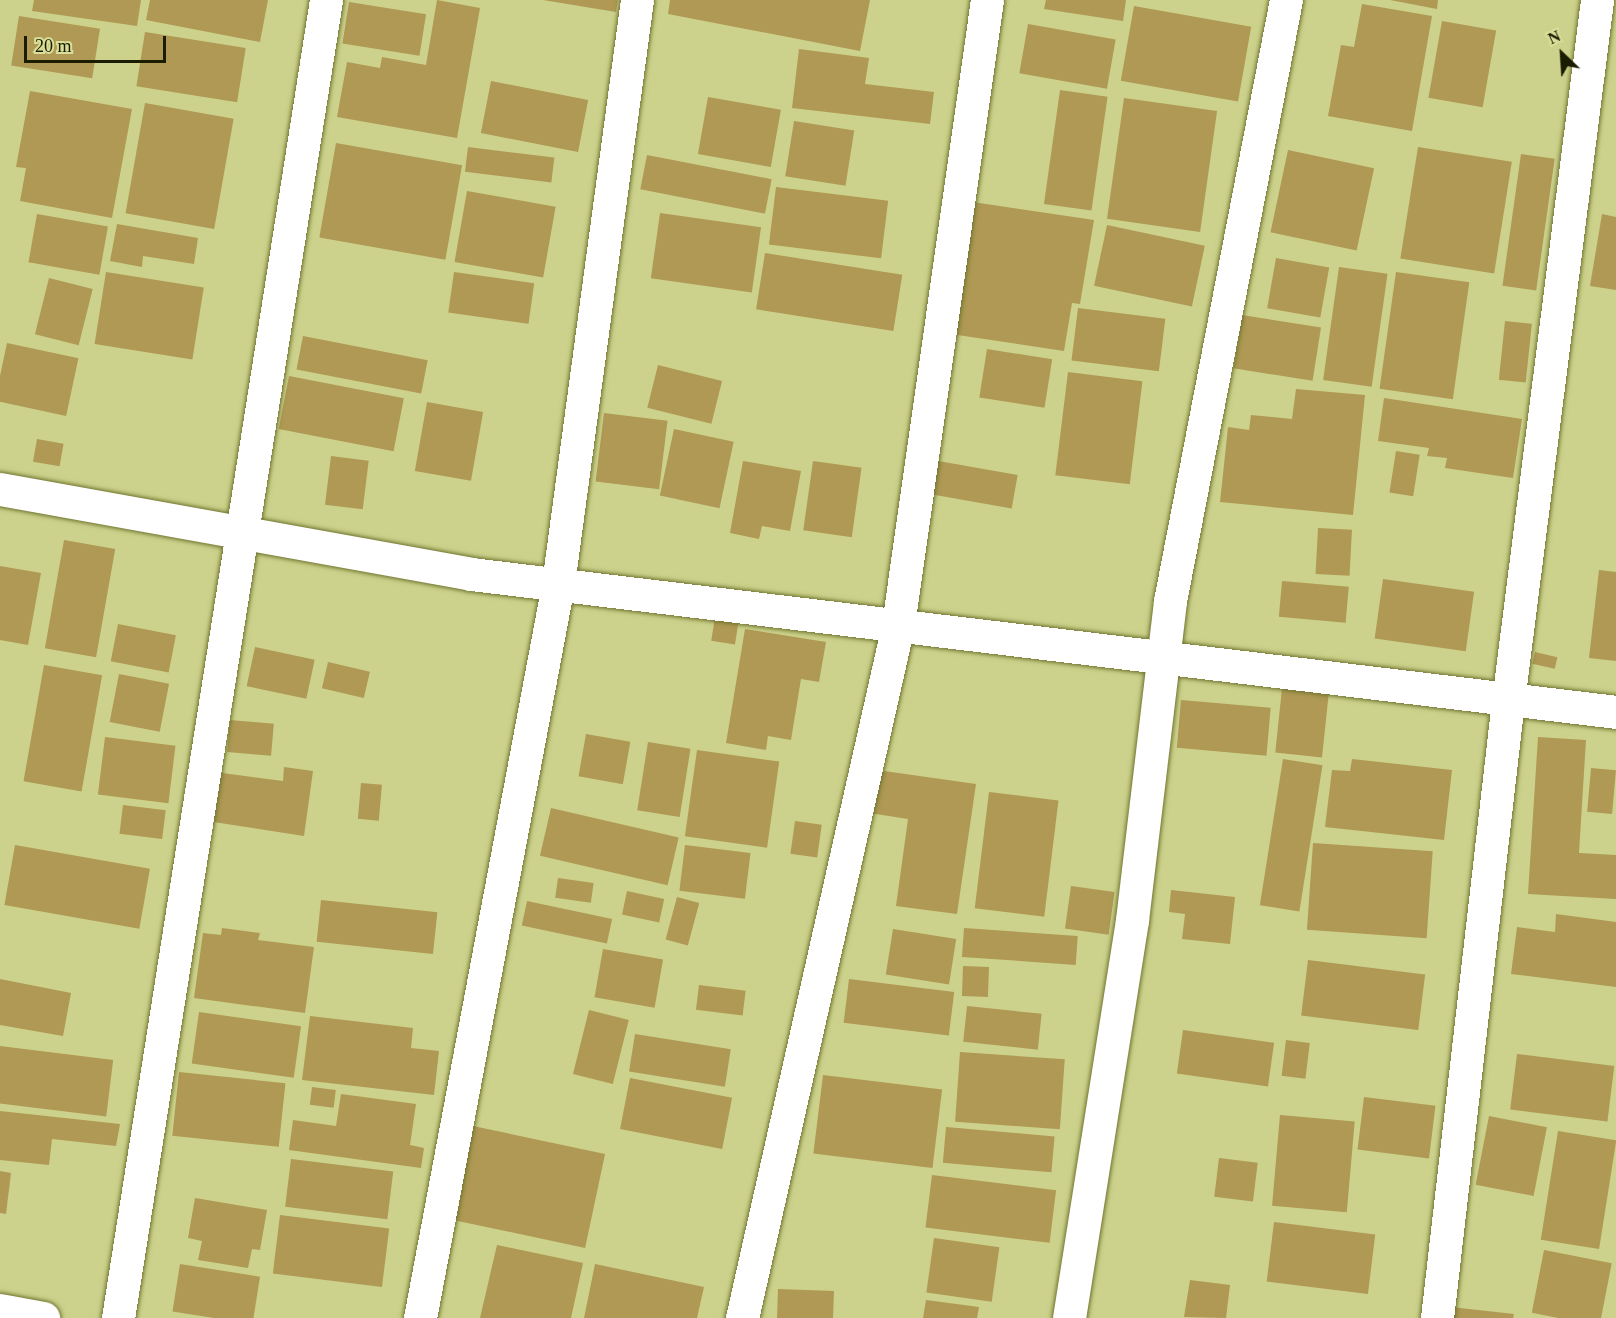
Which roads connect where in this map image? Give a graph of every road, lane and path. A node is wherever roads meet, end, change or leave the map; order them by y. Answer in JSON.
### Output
{"nodes":[{"id":1,"x":326,"y":0,"type":"edge"},
{"id":2,"x":638,"y":0,"type":"edge"},
{"id":3,"x":987,"y":0,"type":"edge"},
{"id":4,"x":1286,"y":0,"type":"edge"},
{"id":5,"x":1597,"y":0,"type":"edge"},
{"id":6,"x":0,"y":489,"type":"edge"},
{"id":7,"x":246,"y":533,"type":"junction"},
{"id":8,"x":558,"y":584,"type":"junction"},
{"id":9,"x":898,"y":625,"type":"junction"},
{"id":10,"x":1162,"y":657,"type":"junction"},
{"id":11,"x":1508,"y":701,"type":"junction"},
{"id":12,"x":1616,"y":712,"type":"edge"},
{"id":13,"x":0,"y":1310,"type":"edge"},
{"id":14,"x":43,"y":1318,"type":"edge"},
{"id":15,"x":118,"y":1318,"type":"edge"},
{"id":16,"x":420,"y":1318,"type":"edge"},
{"id":17,"x":742,"y":1318,"type":"edge"},
{"id":18,"x":1069,"y":1318,"type":"edge"},
{"id":19,"x":1437,"y":1318,"type":"edge"}],
"edges":[{"from":1,"to":7,"type":"street"},
{"from":2,"to":8,"type":"street"},
{"from":3,"to":9,"type":"street"},
{"from":4,"to":10,"type":"street"},
{"from":5,"to":11,"type":"street"},
{"from":6,"to":7,"type":"street"},
{"from":7,"to":8,"type":"street"},
{"from":7,"to":15,"type":"street"},
{"from":8,"to":9,"type":"street"},
{"from":8,"to":16,"type":"street"},
{"from":9,"to":10,"type":"street"},
{"from":9,"to":17,"type":"street"},
{"from":10,"to":11,"type":"street"},
{"from":10,"to":18,"type":"street"},
{"from":11,"to":12,"type":"street"},
{"from":11,"to":19,"type":"street"},
{"from":13,"to":14,"type":"street"}]}
